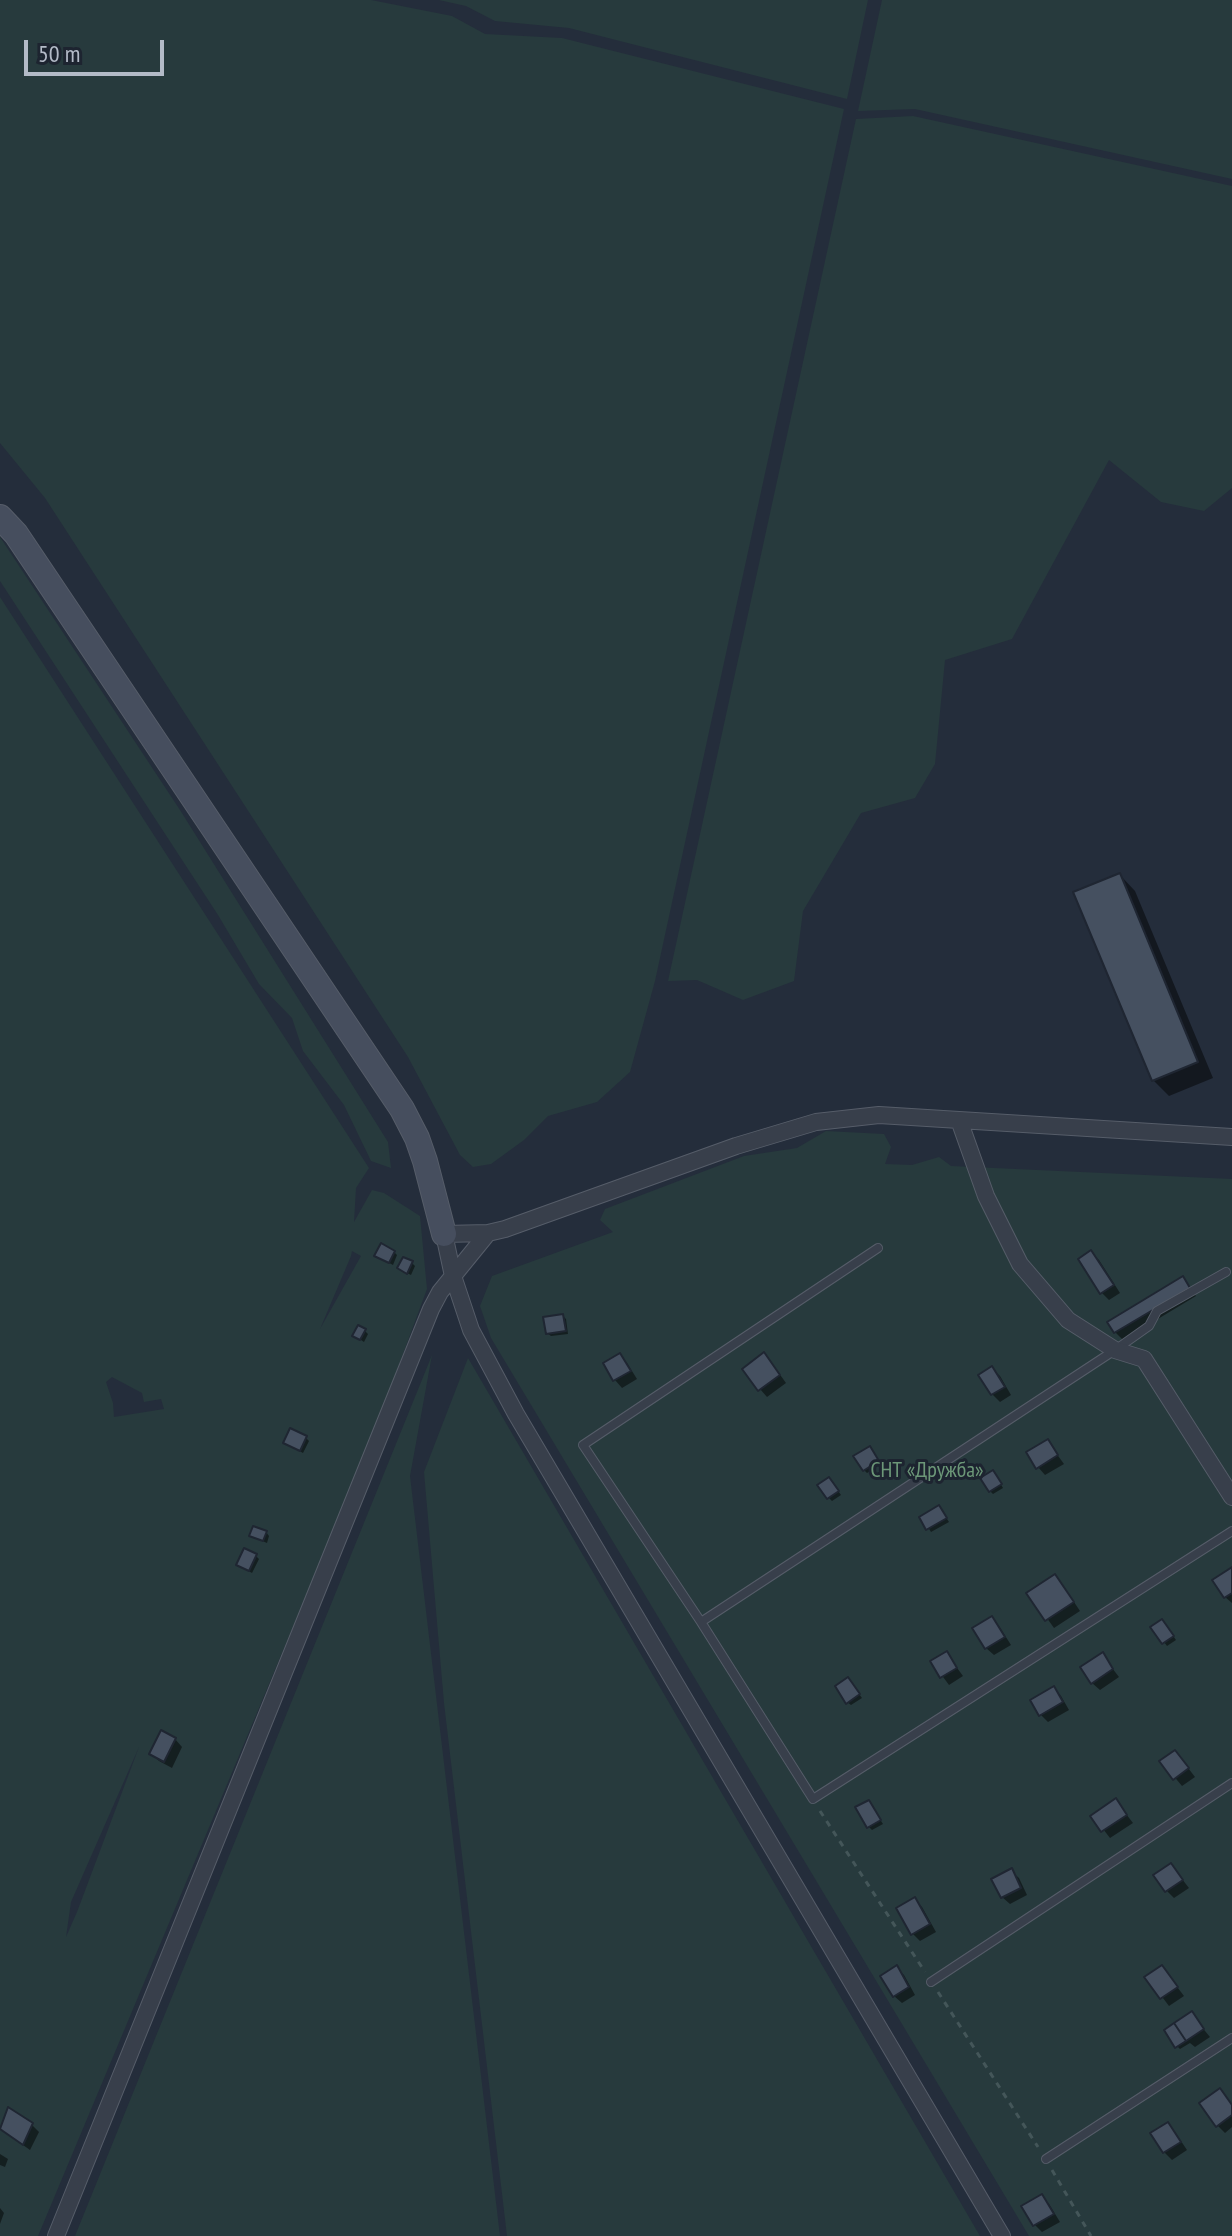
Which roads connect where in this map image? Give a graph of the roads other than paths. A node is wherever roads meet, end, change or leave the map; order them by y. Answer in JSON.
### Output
{"nodes":[{"id":1,"x":0,"y":517,"type":"edge"},
{"id":2,"x":959,"y":1120,"type":"junction"},
{"id":3,"x":1232,"y":1137,"type":"edge"},
{"id":4,"x":488,"y":1233,"type":"junction"},
{"id":5,"x":444,"y":1234,"type":"junction"},
{"id":6,"x":878,"y":1248,"type":"dead end"},
{"id":7,"x":1226,"y":1272,"type":"dead end"},
{"id":8,"x":453,"y":1276,"type":"junction"},
{"id":9,"x":1115,"y":1350,"type":"junction"},
{"id":10,"x":1232,"y":1497,"type":"edge"},
{"id":11,"x":1232,"y":1531,"type":"edge"},
{"id":12,"x":701,"y":1622,"type":"junction"},
{"id":13,"x":1232,"y":1783,"type":"edge"},
{"id":14,"x":931,"y":1982,"type":"road end"},
{"id":15,"x":1232,"y":2038,"type":"edge"},
{"id":16,"x":1046,"y":2159,"type":"road end"},
{"id":17,"x":56,"y":2236,"type":"edge"},
{"id":18,"x":1002,"y":2236,"type":"edge"}],
"edges":[{"from":1,"to":5,"type":"street"},
{"from":2,"to":3,"type":"street"},
{"from":2,"to":4,"type":"street"},
{"from":2,"to":9,"type":"street"},
{"from":4,"to":5,"type":"street"},
{"from":4,"to":8,"type":"street"},
{"from":5,"to":8,"type":"street"},
{"from":6,"to":12,"type":"lane"},
{"from":7,"to":9,"type":"lane"},
{"from":8,"to":17,"type":"street"},
{"from":8,"to":18,"type":"street"},
{"from":9,"to":10,"type":"street"},
{"from":9,"to":12,"type":"lane"},
{"from":11,"to":12,"type":"lane"},
{"from":13,"to":14,"type":"lane"},
{"from":15,"to":16,"type":"lane"}]}
